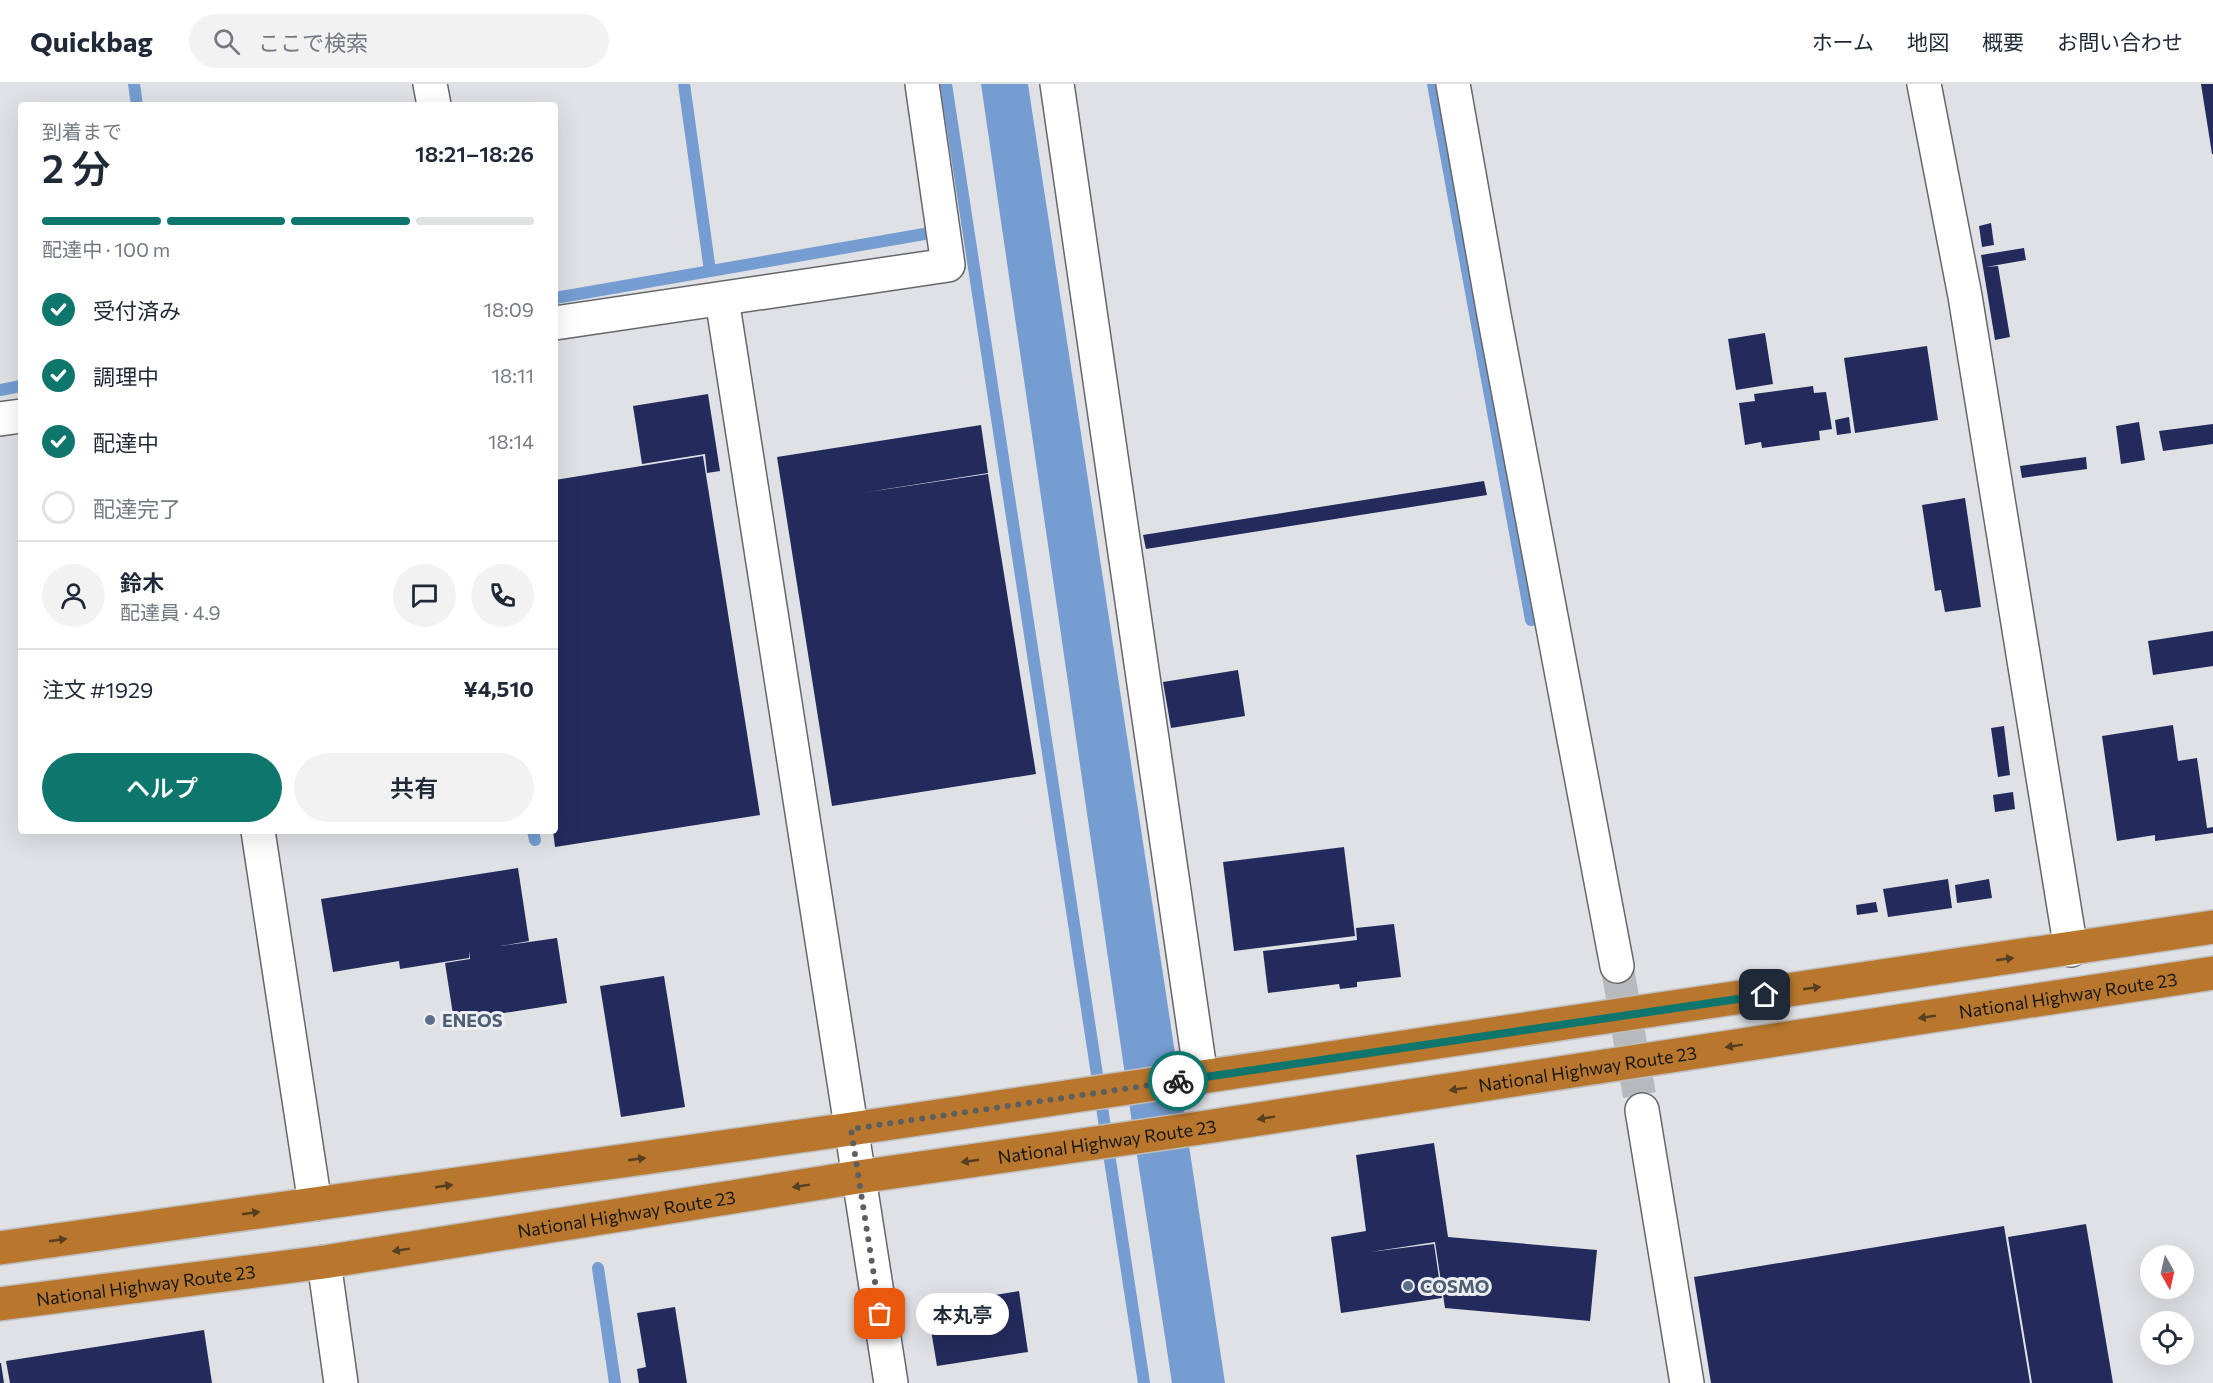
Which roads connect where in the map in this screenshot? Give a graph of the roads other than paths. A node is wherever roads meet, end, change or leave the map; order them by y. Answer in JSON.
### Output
{"nodes":[{"id":1,"x":430,"y":84,"type":"edge"},
{"id":2,"x":922,"y":84,"type":"edge"},
{"id":3,"x":1057,"y":84,"type":"edge"},
{"id":4,"x":1453,"y":84,"type":"edge"},
{"id":5,"x":1924,"y":84,"type":"edge"},
{"id":6,"x":433,"y":102,"type":"edge"},
{"id":7,"x":722,"y":298,"type":"junction"},
{"id":8,"x":558,"y":323,"type":"edge"},
{"id":9,"x":18,"y":416,"type":"edge"},
{"id":10,"x":0,"y":419,"type":"edge"},
{"id":11,"x":258,"y":834,"type":"edge"},
{"id":12,"x":2213,"y":927,"type":"edge"},
{"id":13,"x":2071,"y":950,"type":"junction"},
{"id":14,"x":1617,"y":966,"type":"tunnel mouth"},
{"id":15,"x":2213,"y":973,"type":"edge"},
{"id":16,"x":1197,"y":1078,"type":"junction"},
{"id":17,"x":1642,"y":1110,"type":"tunnel mouth"},
{"id":18,"x":851,"y":1129,"type":"junction"},
{"id":19,"x":858,"y":1177,"type":"junction"},
{"id":20,"x":315,"y":1204,"type":"junction"},
{"id":21,"x":0,"y":1248,"type":"edge"},
{"id":22,"x":324,"y":1262,"type":"junction"},
{"id":23,"x":0,"y":1304,"type":"edge"},
{"id":24,"x":341,"y":1383,"type":"edge"},
{"id":25,"x":891,"y":1383,"type":"edge"},
{"id":26,"x":1687,"y":1383,"type":"edge"}],
"edges":[{"from":1,"to":6,"type":"street"},
{"from":2,"to":7,"type":"street"},
{"from":3,"to":16,"type":"street"},
{"from":4,"to":14,"type":"street"},
{"from":5,"to":13,"type":"street"},
{"from":7,"to":8,"type":"street"},
{"from":7,"to":18,"type":"street"},
{"from":9,"to":10,"type":"street"},
{"from":11,"to":20,"type":"street"},
{"from":12,"to":13,"type":"highway"},
{"from":16,"to":13,"type":"highway","one_way":true},
{"from":15,"to":19,"type":"highway","name":"National Highway Route 23","one_way":true},
{"from":16,"to":18,"type":"highway"},
{"from":17,"to":26,"type":"street"},
{"from":18,"to":19,"type":"street"},
{"from":20,"to":18,"type":"highway","one_way":true},
{"from":19,"to":22,"type":"highway","name":"National Highway Route 23","one_way":true},
{"from":19,"to":25,"type":"street"},
{"from":21,"to":20,"type":"highway","one_way":true},
{"from":22,"to":23,"type":"highway","name":"National Highway Route 23"},
{"from":22,"to":24,"type":"street"}]}
